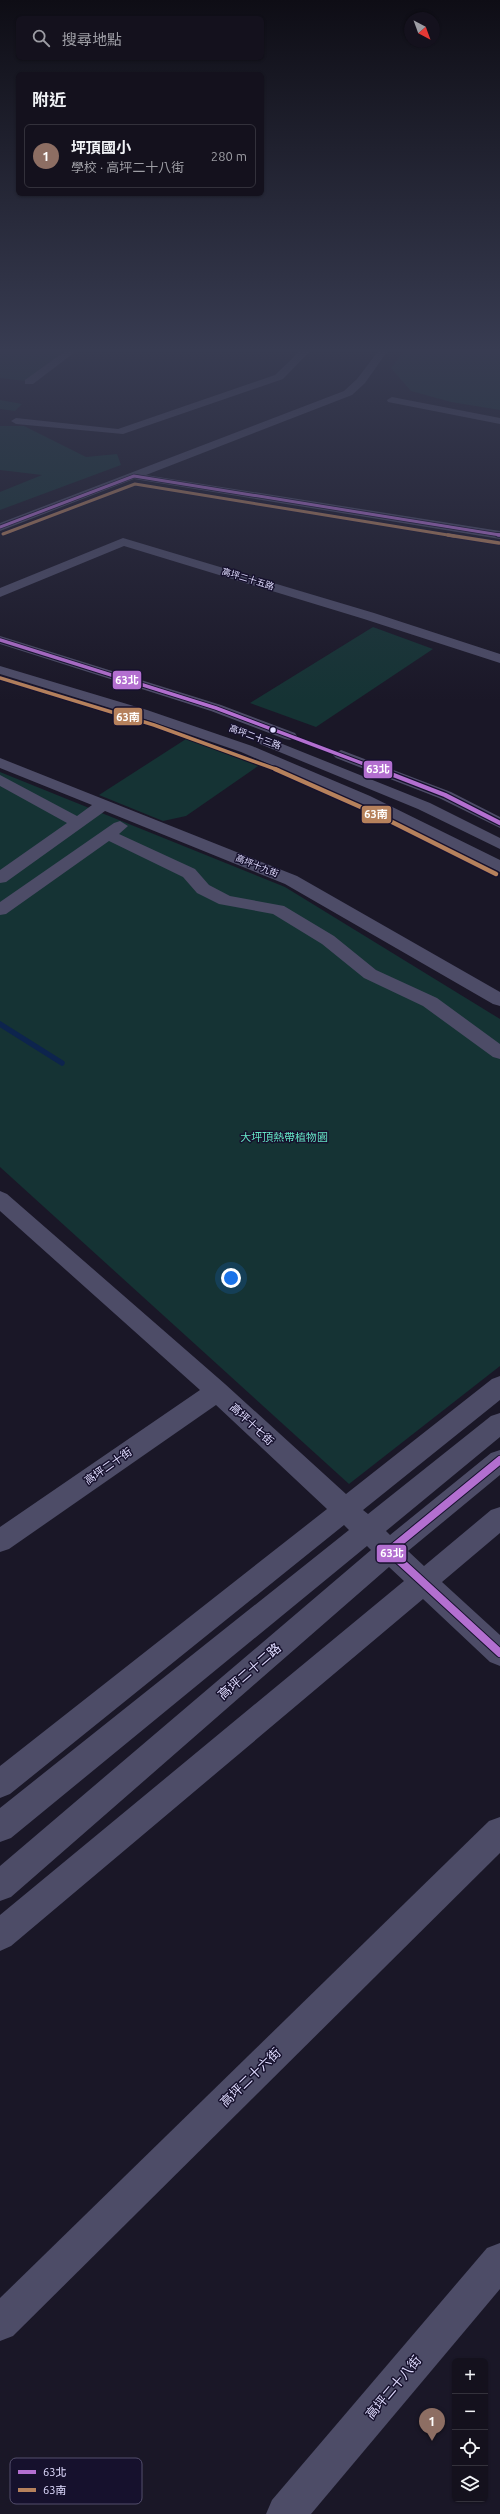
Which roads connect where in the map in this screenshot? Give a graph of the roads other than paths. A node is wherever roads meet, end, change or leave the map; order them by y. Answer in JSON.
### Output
{"nodes":[{"id":1,"x":159,"y":466,"type":"edge"},
{"id":2,"x":134,"y":476,"type":"junction"},
{"id":3,"x":0,"y":527,"type":"edge"},
{"id":4,"x":500,"y":535,"type":"edge"},
{"id":5,"x":0,"y":594,"type":"edge"},
{"id":6,"x":0,"y":640,"type":"edge"},
{"id":7,"x":0,"y":655,"type":"edge"},
{"id":8,"x":500,"y":659,"type":"edge"},
{"id":9,"x":0,"y":670,"type":"edge"},
{"id":10,"x":0,"y":763,"type":"edge"},
{"id":11,"x":0,"y":780,"type":"edge"},
{"id":12,"x":104,"y":804,"type":"junction"},
{"id":13,"x":134,"y":817,"type":"junction"},
{"id":14,"x":500,"y":822,"type":"edge"},
{"id":15,"x":78,"y":823,"type":"junction"},
{"id":16,"x":108,"y":835,"type":"junction"},
{"id":17,"x":500,"y":844,"type":"edge"},
{"id":18,"x":500,"y":867,"type":"edge"},
{"id":19,"x":0,"y":878,"type":"edge"},
{"id":20,"x":0,"y":910,"type":"edge"},
{"id":21,"x":500,"y":1000,"type":"edge"},
{"id":22,"x":500,"y":1053,"type":"edge"},
{"id":23,"x":0,"y":1199,"type":"edge"},
{"id":24,"x":500,"y":1386,"type":"edge"},
{"id":25,"x":217,"y":1392,"type":"junction"},
{"id":26,"x":500,"y":1423,"type":"edge"},
{"id":27,"x":500,"y":1460,"type":"edge"},
{"id":28,"x":344,"y":1509,"type":"junction"},
{"id":29,"x":500,"y":1518,"type":"edge"},
{"id":30,"x":367,"y":1529,"type":"junction"},
{"id":31,"x":0,"y":1542,"type":"edge"},
{"id":32,"x":389,"y":1551,"type":"junction"},
{"id":33,"x":424,"y":1582,"type":"junction"},
{"id":34,"x":500,"y":1653,"type":"edge"},
{"id":35,"x":0,"y":1784,"type":"edge"},
{"id":36,"x":0,"y":1827,"type":"edge"},
{"id":37,"x":500,"y":1832,"type":"edge"},
{"id":38,"x":0,"y":1886,"type":"edge"},
{"id":39,"x":0,"y":1935,"type":"edge"},
{"id":40,"x":500,"y":2261,"type":"edge"},
{"id":41,"x":0,"y":2323,"type":"edge"},
{"id":42,"x":286,"y":2514,"type":"edge"}],
"edges":[{"from":1,"to":2,"type":"street"},
{"from":2,"to":3,"type":"street"},
{"from":2,"to":4,"type":"street"},
{"from":5,"to":8,"type":"street","name":"高坪二十五路"},
{"from":6,"to":14,"type":"street","name":"高坪二十三路"},
{"from":7,"to":17,"type":"street","name":"高坪二十三路"},
{"from":9,"to":18,"type":"street","name":"高坪二十三路"},
{"from":10,"to":12,"type":"street","name":"高坪十九街"},
{"from":11,"to":15,"type":"street"},
{"from":12,"to":13,"type":"street","name":"高坪十九街"},
{"from":12,"to":15,"type":"street"},
{"from":13,"to":16,"type":"street"},
{"from":13,"to":21,"type":"street","name":"高坪十九街"},
{"from":15,"to":19,"type":"street"},
{"from":16,"to":20,"type":"street"},
{"from":16,"to":22,"type":"street"},
{"from":23,"to":25,"type":"street","name":"高坪十七街"},
{"from":24,"to":28,"type":"street"},
{"from":25,"to":28,"type":"street","name":"高坪十七街"},
{"from":25,"to":31,"type":"street","name":"高坪二十街"},
{"from":26,"to":30,"type":"street"},
{"from":27,"to":32,"type":"street","name":"高坪二十二路"},
{"from":28,"to":30,"type":"street","name":"高坪十七街"},
{"from":28,"to":35,"type":"street"},
{"from":29,"to":33,"type":"street"},
{"from":30,"to":32,"type":"street","name":"高坪十七街"},
{"from":30,"to":36,"type":"street"},
{"from":32,"to":33,"type":"street","name":"高坪十七街"},
{"from":32,"to":38,"type":"street","name":"高坪二十二路"},
{"from":33,"to":34,"type":"street","name":"高坪十七街"},
{"from":33,"to":39,"type":"street"},
{"from":37,"to":41,"type":"street","name":"高坪二十六街"},
{"from":40,"to":42,"type":"street","name":"高坪二十八街"}]}
